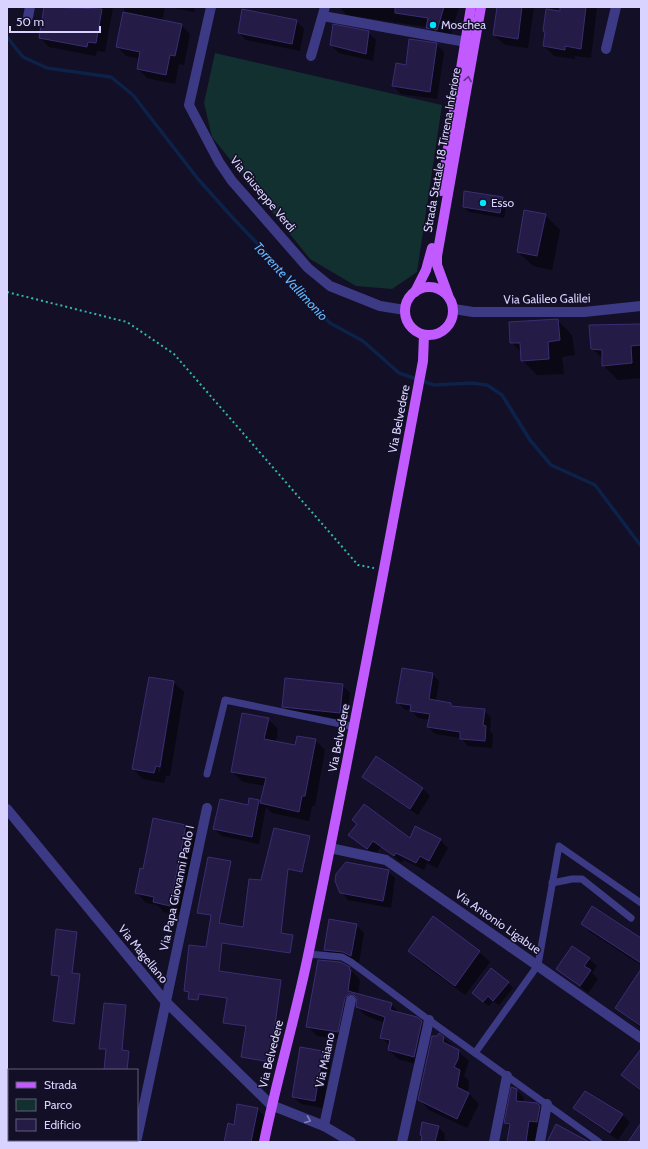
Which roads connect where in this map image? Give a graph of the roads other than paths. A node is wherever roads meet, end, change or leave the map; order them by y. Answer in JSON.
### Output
{"nodes":[{"id":1,"x":211,"y":7,"type":"edge"},
{"id":2,"x":471,"y":7,"type":"edge"},
{"id":3,"x":481,"y":7,"type":"edge"},
{"id":4,"x":616,"y":7,"type":"edge"},
{"id":5,"x":324,"y":11,"type":"edge"},
{"id":6,"x":466,"y":42,"type":"junction"},
{"id":7,"x":606,"y":49,"type":"dead end"},
{"id":8,"x":311,"y":56,"type":"dead end"},
{"id":9,"x":415,"y":292,"type":"junction"},
{"id":10,"x":448,"y":296,"type":"junction"},
{"id":11,"x":641,"y":306,"type":"edge"},
{"id":12,"x":454,"y":309,"type":"junction"},
{"id":13,"x":405,"y":310,"type":"junction"},
{"id":14,"x":424,"y":335,"type":"junction"},
{"id":15,"x":355,"y":727,"type":"junction"},
{"id":16,"x":207,"y":774,"type":"dead end"},
{"id":17,"x":207,"y":808,"type":"dead end"},
{"id":18,"x":7,"y":809,"type":"edge"},
{"id":19,"x":330,"y":848,"type":"junction"},
{"id":20,"x":552,"y":884,"type":"junction"},
{"id":21,"x":641,"y":903,"type":"edge"},
{"id":22,"x":632,"y":918,"type":"dead end"},
{"id":23,"x":308,"y":954,"type":"junction"},
{"id":24,"x":538,"y":965,"type":"junction"},
{"id":25,"x":351,"y":1000,"type":"dead end"},
{"id":26,"x":165,"y":1001,"type":"junction"},
{"id":27,"x":429,"y":1020,"type":"junction"},
{"id":28,"x":641,"y":1038,"type":"edge"},
{"id":29,"x":475,"y":1054,"type":"junction"},
{"id":30,"x":507,"y":1076,"type":"junction"},
{"id":31,"x":547,"y":1104,"type":"junction"},
{"id":32,"x":271,"y":1105,"type":"junction"},
{"id":33,"x":324,"y":1126,"type":"junction"},
{"id":34,"x":138,"y":1132,"type":"edge"},
{"id":35,"x":264,"y":1142,"type":"edge"},
{"id":36,"x":351,"y":1142,"type":"edge"},
{"id":37,"x":402,"y":1142,"type":"edge"},
{"id":38,"x":494,"y":1142,"type":"edge"},
{"id":39,"x":540,"y":1142,"type":"edge"},
{"id":40,"x":599,"y":1142,"type":"edge"}],
"edges":[{"from":1,"to":13,"type":"street","name":"Via Giuseppe Verdi"},
{"from":2,"to":6,"type":"main road","name":"Strada Statale 18 Tirrena Inferiore"},
{"from":10,"to":3,"type":"main road","name":"Strada Statale 18 Tirrena Inferiore","one_way":true},
{"from":4,"to":7,"type":"street"},
{"from":5,"to":6,"type":"street"},
{"from":5,"to":8,"type":"street"},
{"from":6,"to":9,"type":"main road","name":"Strada Statale 18 Tirrena Inferiore"},
{"from":9,"to":10,"type":"main road"},
{"from":9,"to":13,"type":"main road","name":"Strada Statale 18 Tirrena Inferiore"},
{"from":10,"to":12,"type":"main road","name":"Strada Statale 18 Tirrena Inferiore"},
{"from":11,"to":12,"type":"street","name":"Via Galileo Galilei"},
{"from":12,"to":14,"type":"main road"},
{"from":13,"to":14,"type":"main road"},
{"from":14,"to":15,"type":"main road","name":"Via Belvedere"},
{"from":15,"to":16,"type":"lane"},
{"from":15,"to":19,"type":"main road","name":"Via Belvedere"},
{"from":17,"to":26,"type":"street","name":"Via Papa Giovanni Paolo I"},
{"from":18,"to":26,"type":"street","name":"Via Magellano"},
{"from":19,"to":23,"type":"main road","name":"Via Belvedere"},
{"from":19,"to":24,"type":"street","name":"Via Antonio Ligabue"},
{"from":20,"to":21,"type":"lane"},
{"from":20,"to":22,"type":"lane"},
{"from":20,"to":24,"type":"lane"},
{"from":23,"to":27,"type":"lane"},
{"from":23,"to":32,"type":"main road","name":"Via Belvedere"},
{"from":24,"to":28,"type":"street","name":"Via Antonio Ligabue"},
{"from":24,"to":29,"type":"lane"},
{"from":25,"to":33,"type":"street","name":"Via Maiano"},
{"from":26,"to":32,"type":"street","name":"Via Magellano"},
{"from":26,"to":34,"type":"street","name":"Via Papa Giovanni Paolo I"},
{"from":27,"to":29,"type":"lane"},
{"from":27,"to":37,"type":"street"},
{"from":29,"to":30,"type":"lane"},
{"from":30,"to":31,"type":"lane"},
{"from":30,"to":38,"type":"street"},
{"from":31,"to":39,"type":"street"},
{"from":31,"to":40,"type":"lane"},
{"from":32,"to":33,"type":"street","one_way":true},
{"from":32,"to":35,"type":"main road","name":"Via Belvedere"},
{"from":33,"to":36,"type":"street"}]}
